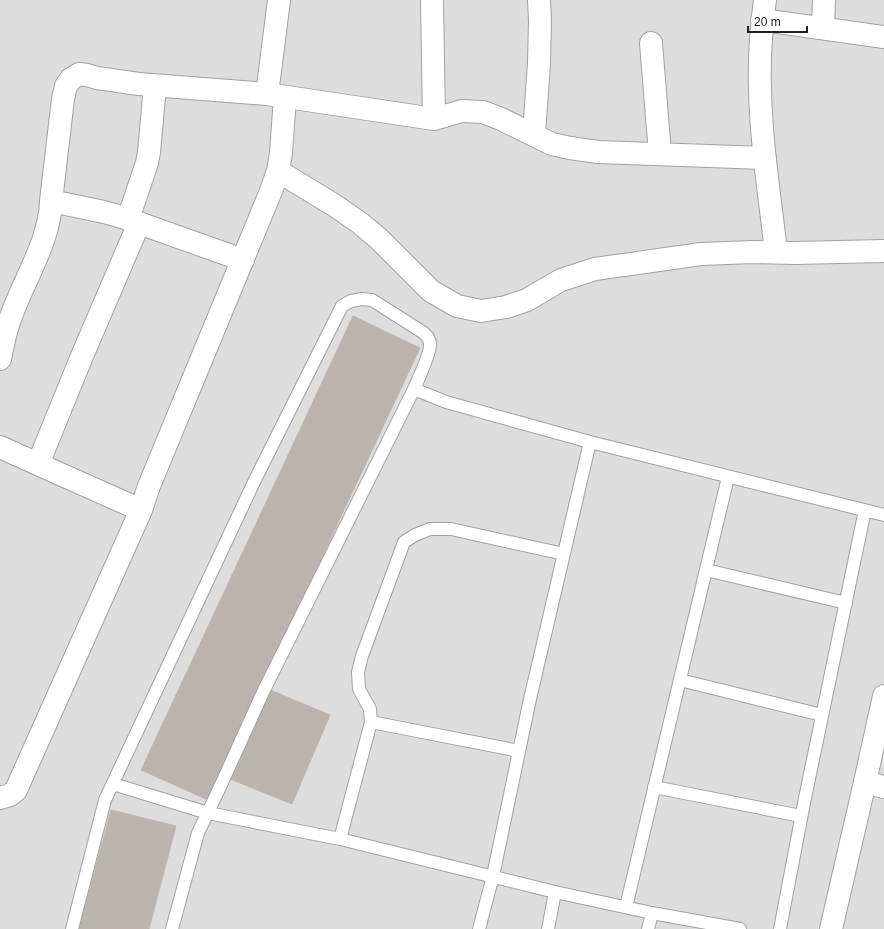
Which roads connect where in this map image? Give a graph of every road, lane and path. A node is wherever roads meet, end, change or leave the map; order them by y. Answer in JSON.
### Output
{"nodes":[{"id":1,"x":279,"y":0,"type":"edge"},
{"id":2,"x":432,"y":0,"type":"edge"},
{"id":3,"x":539,"y":0,"type":"edge"},
{"id":4,"x":824,"y":0,"type":"edge"},
{"id":5,"x":763,"y":10,"type":"edge"},
{"id":6,"x":823,"y":28,"type":"junction"},
{"id":7,"x":884,"y":36,"type":"edge"},
{"id":8,"x":651,"y":43,"type":"dead end"},
{"id":9,"x":155,"y":86,"type":"junction"},
{"id":10,"x":276,"y":96,"type":"junction"},
{"id":11,"x":434,"y":119,"type":"junction"},
{"id":12,"x":534,"y":134,"type":"junction"},
{"id":13,"x":660,"y":154,"type":"junction"},
{"id":14,"x":765,"y":158,"type":"junction"},
{"id":15,"x":278,"y":171,"type":"junction"},
{"id":16,"x":51,"y":202,"type":"junction"},
{"id":17,"x":133,"y":221,"type":"junction"},
{"id":18,"x":884,"y":251,"type":"edge"},
{"id":19,"x":776,"y":252,"type":"junction"},
{"id":20,"x":243,"y":260,"type":"junction"},
{"id":21,"x":0,"y":359,"type":"edge"},
{"id":22,"x":414,"y":389,"type":"junction"},
{"id":23,"x":590,"y":442,"type":"junction"},
{"id":24,"x":0,"y":447,"type":"edge"},
{"id":25,"x":38,"y":464,"type":"junction"},
{"id":26,"x":728,"y":476,"type":"junction"},
{"id":27,"x":140,"y":510,"type":"junction"},
{"id":28,"x":865,"y":510,"type":"junction"},
{"id":29,"x":884,"y":515,"type":"edge"},
{"id":30,"x":564,"y":554,"type":"junction"},
{"id":31,"x":706,"y":570,"type":"junction"},
{"id":32,"x":846,"y":603,"type":"junction"},
{"id":33,"x":680,"y":680,"type":"junction"},
{"id":34,"x":884,"y":696,"type":"edge"},
{"id":35,"x":822,"y":715,"type":"junction"},
{"id":36,"x":370,"y":722,"type":"junction"},
{"id":37,"x":519,"y":751,"type":"junction"},
{"id":38,"x":113,"y":784,"type":"junction"},
{"id":39,"x":875,"y":784,"type":"edge"},
{"id":40,"x":654,"y":787,"type":"junction"},
{"id":41,"x":0,"y":799,"type":"edge"},
{"id":42,"x":208,"y":813,"type":"junction"},
{"id":43,"x":801,"y":816,"type":"junction"},
{"id":44,"x":340,"y":839,"type":"junction"},
{"id":45,"x":493,"y":876,"type":"junction"},
{"id":46,"x":555,"y":892,"type":"junction"},
{"id":47,"x":626,"y":907,"type":"junction"},
{"id":48,"x":652,"y":913,"type":"junction"},
{"id":49,"x":708,"y":926,"type":"edge"},
{"id":50,"x":72,"y":929,"type":"edge"},
{"id":51,"x":172,"y":929,"type":"edge"},
{"id":52,"x":479,"y":929,"type":"edge"},
{"id":53,"x":548,"y":929,"type":"edge"},
{"id":54,"x":648,"y":929,"type":"edge"},
{"id":55,"x":740,"y":929,"type":"edge"},
{"id":56,"x":780,"y":929,"type":"edge"},
{"id":57,"x":831,"y":929,"type":"edge"}],
"edges":[{"from":1,"to":10,"type":"street"},
{"from":2,"to":11,"type":"street"},
{"from":3,"to":12,"type":"street"},
{"from":4,"to":6,"type":"street"},
{"from":5,"to":6,"type":"street"},
{"from":5,"to":14,"type":"street"},
{"from":6,"to":7,"type":"street"},
{"from":8,"to":13,"type":"street"},
{"from":9,"to":10,"type":"street"},
{"from":9,"to":16,"type":"street"},
{"from":9,"to":17,"type":"street"},
{"from":10,"to":11,"type":"street"},
{"from":10,"to":15,"type":"street"},
{"from":11,"to":12,"type":"street"},
{"from":12,"to":13,"type":"street"},
{"from":13,"to":14,"type":"street"},
{"from":14,"to":19,"type":"street"},
{"from":15,"to":19,"type":"street"},
{"from":15,"to":20,"type":"street"},
{"from":16,"to":17,"type":"street"},
{"from":16,"to":21,"type":"street"},
{"from":17,"to":20,"type":"street"},
{"from":17,"to":25,"type":"street"},
{"from":18,"to":19,"type":"street"},
{"from":20,"to":27,"type":"street"},
{"from":22,"to":23,"type":"lane"},
{"from":22,"to":38,"type":"lane"},
{"from":22,"to":42,"type":"lane"},
{"from":23,"to":26,"type":"lane"},
{"from":23,"to":30,"type":"lane"},
{"from":24,"to":25,"type":"street"},
{"from":25,"to":27,"type":"street"},
{"from":26,"to":28,"type":"lane"},
{"from":26,"to":31,"type":"lane"},
{"from":27,"to":41,"type":"street"},
{"from":28,"to":29,"type":"lane"},
{"from":28,"to":32,"type":"lane"},
{"from":30,"to":36,"type":"lane"},
{"from":30,"to":37,"type":"lane"},
{"from":31,"to":32,"type":"lane"},
{"from":31,"to":33,"type":"lane"},
{"from":32,"to":35,"type":"lane"},
{"from":33,"to":35,"type":"lane"},
{"from":33,"to":40,"type":"lane"},
{"from":34,"to":39,"type":"street"},
{"from":35,"to":43,"type":"lane"},
{"from":36,"to":37,"type":"lane"},
{"from":36,"to":44,"type":"lane"},
{"from":37,"to":45,"type":"lane"},
{"from":38,"to":42,"type":"lane"},
{"from":38,"to":50,"type":"lane"},
{"from":39,"to":57,"type":"street"},
{"from":40,"to":43,"type":"lane"},
{"from":40,"to":47,"type":"lane"},
{"from":42,"to":44,"type":"lane"},
{"from":42,"to":51,"type":"lane"},
{"from":43,"to":56,"type":"lane"},
{"from":44,"to":45,"type":"lane"},
{"from":45,"to":46,"type":"lane"},
{"from":45,"to":52,"type":"lane"},
{"from":46,"to":47,"type":"lane"},
{"from":46,"to":53,"type":"lane"},
{"from":47,"to":48,"type":"lane"},
{"from":48,"to":49,"type":"lane"},
{"from":48,"to":54,"type":"lane"},
{"from":49,"to":55,"type":"lane"}]}
